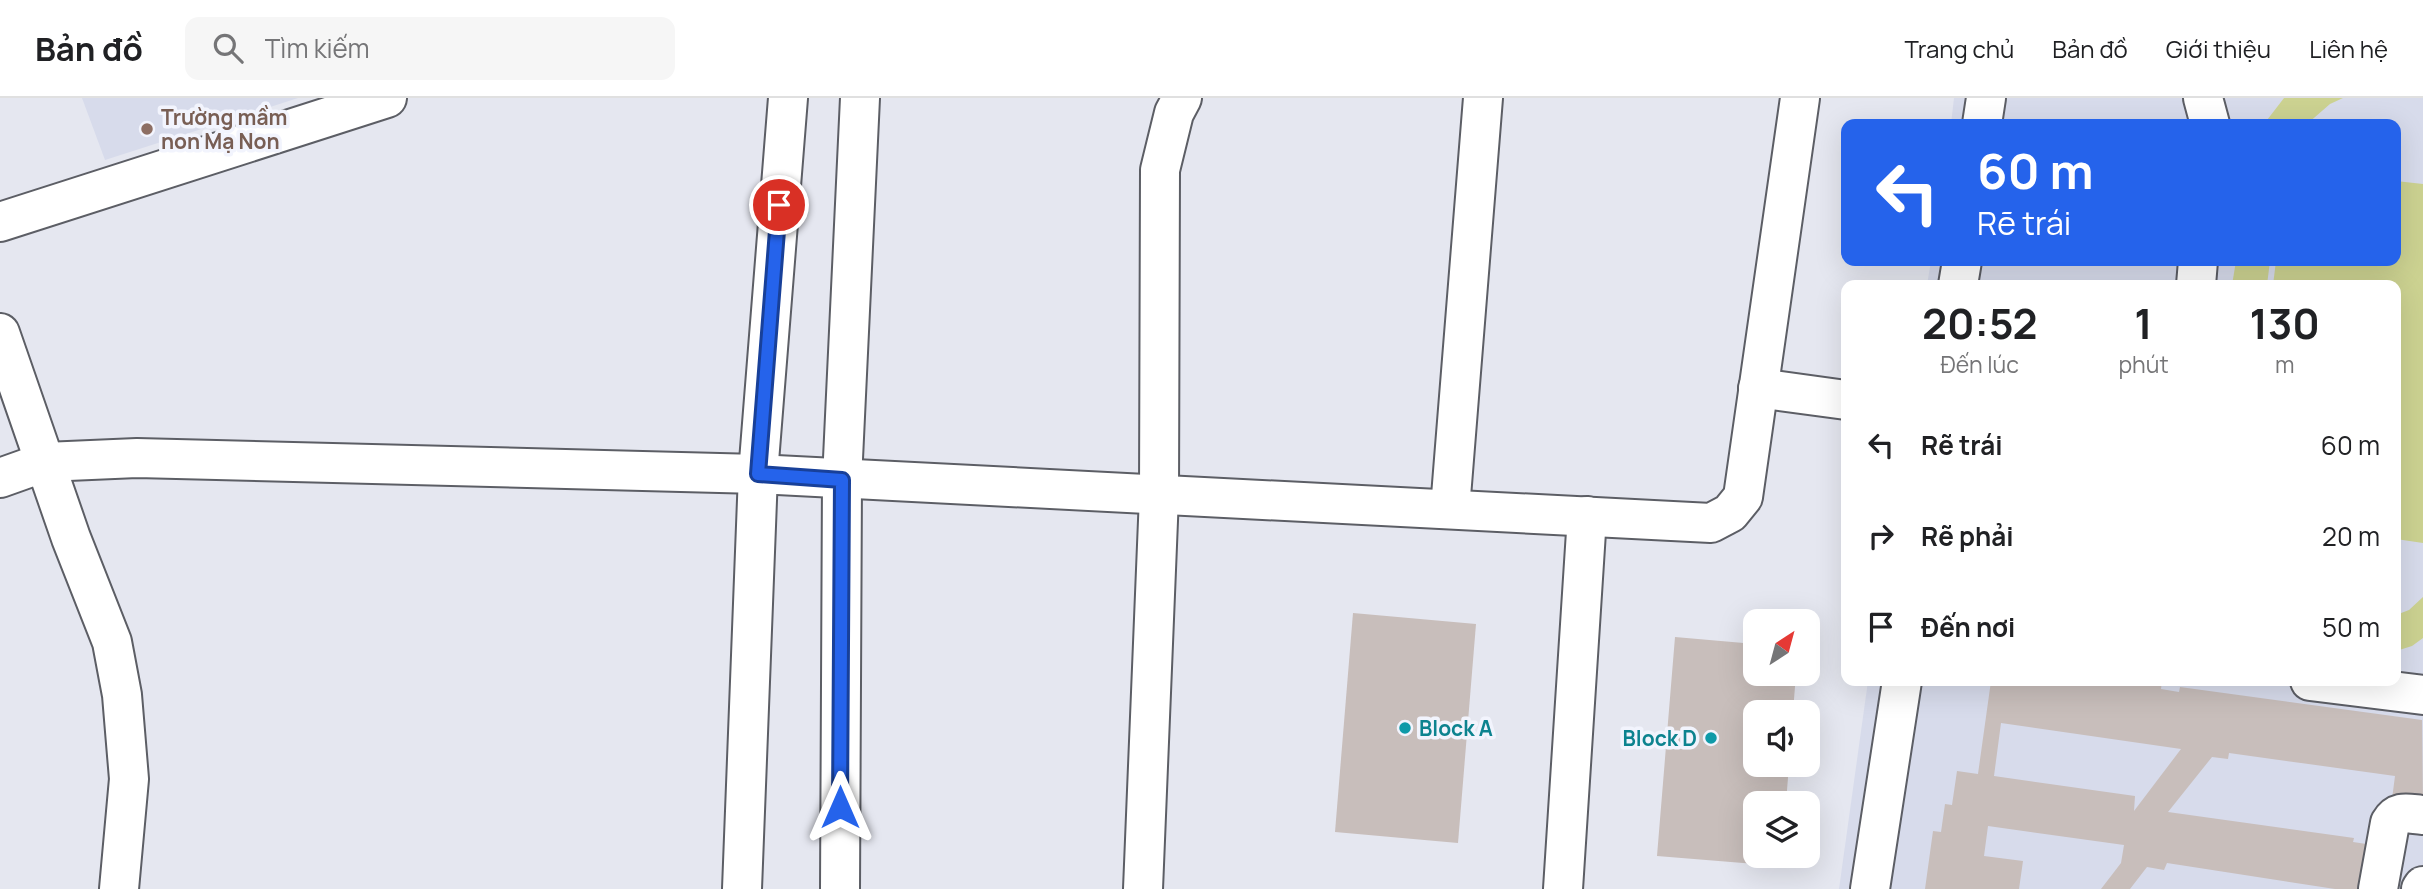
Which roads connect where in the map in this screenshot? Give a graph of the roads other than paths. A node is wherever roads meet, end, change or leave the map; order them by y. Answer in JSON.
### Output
{"nodes":[{"id":1,"x":387,"y":98,"type":"edge"},
{"id":2,"x":788,"y":98,"type":"edge"},
{"id":3,"x":860,"y":98,"type":"edge"},
{"id":4,"x":1182,"y":98,"type":"edge"},
{"id":5,"x":1483,"y":98,"type":"edge"},
{"id":6,"x":1800,"y":98,"type":"edge"},
{"id":7,"x":1986,"y":98,"type":"edge"},
{"id":8,"x":2203,"y":98,"type":"edge"},
{"id":9,"x":1983,"y":119,"type":"edge"},
{"id":10,"x":2209,"y":119,"type":"edge"},
{"id":11,"x":0,"y":222,"type":"edge"},
{"id":12,"x":0,"y":333,"type":"edge"},
{"id":13,"x":1758,"y":388,"type":"junction"},
{"id":14,"x":1841,"y":399,"type":"edge"},
{"id":15,"x":45,"y":462,"type":"junction"},
{"id":16,"x":758,"y":474,"type":"junction"},
{"id":17,"x":0,"y":478,"type":"edge"},
{"id":18,"x":842,"y":480,"type":"junction"},
{"id":19,"x":1159,"y":496,"type":"junction"},
{"id":20,"x":1450,"y":509,"type":"junction"},
{"id":21,"x":1587,"y":516,"type":"junction"},
{"id":22,"x":1901,"y":686,"type":"edge"},
{"id":23,"x":2350,"y":686,"type":"edge"},
{"id":24,"x":2423,"y":695,"type":"edge"},
{"id":25,"x":2423,"y":815,"type":"edge"},
{"id":26,"x":119,"y":889,"type":"edge"},
{"id":27,"x":742,"y":889,"type":"edge"},
{"id":28,"x":840,"y":889,"type":"edge"},
{"id":29,"x":1143,"y":889,"type":"edge"},
{"id":30,"x":1563,"y":889,"type":"edge"},
{"id":31,"x":1870,"y":889,"type":"edge"},
{"id":32,"x":2378,"y":889,"type":"edge"}],
"edges":[{"from":1,"to":11,"type":"street"},
{"from":2,"to":16,"type":"street"},
{"from":3,"to":18,"type":"street"},
{"from":4,"to":19,"type":"street"},
{"from":5,"to":20,"type":"street"},
{"from":6,"to":13,"type":"street"},
{"from":7,"to":9,"type":"street"},
{"from":8,"to":10,"type":"street"},
{"from":12,"to":15,"type":"street"},
{"from":13,"to":14,"type":"street"},
{"from":13,"to":21,"type":"street"},
{"from":15,"to":16,"type":"street"},
{"from":15,"to":17,"type":"street"},
{"from":15,"to":26,"type":"street"},
{"from":16,"to":18,"type":"street"},
{"from":16,"to":27,"type":"street"},
{"from":18,"to":19,"type":"street"},
{"from":18,"to":28,"type":"street"},
{"from":19,"to":20,"type":"street"},
{"from":19,"to":29,"type":"street"},
{"from":20,"to":21,"type":"street"},
{"from":21,"to":30,"type":"street"},
{"from":22,"to":31,"type":"street"},
{"from":23,"to":24,"type":"street"},
{"from":25,"to":32,"type":"street"}]}
